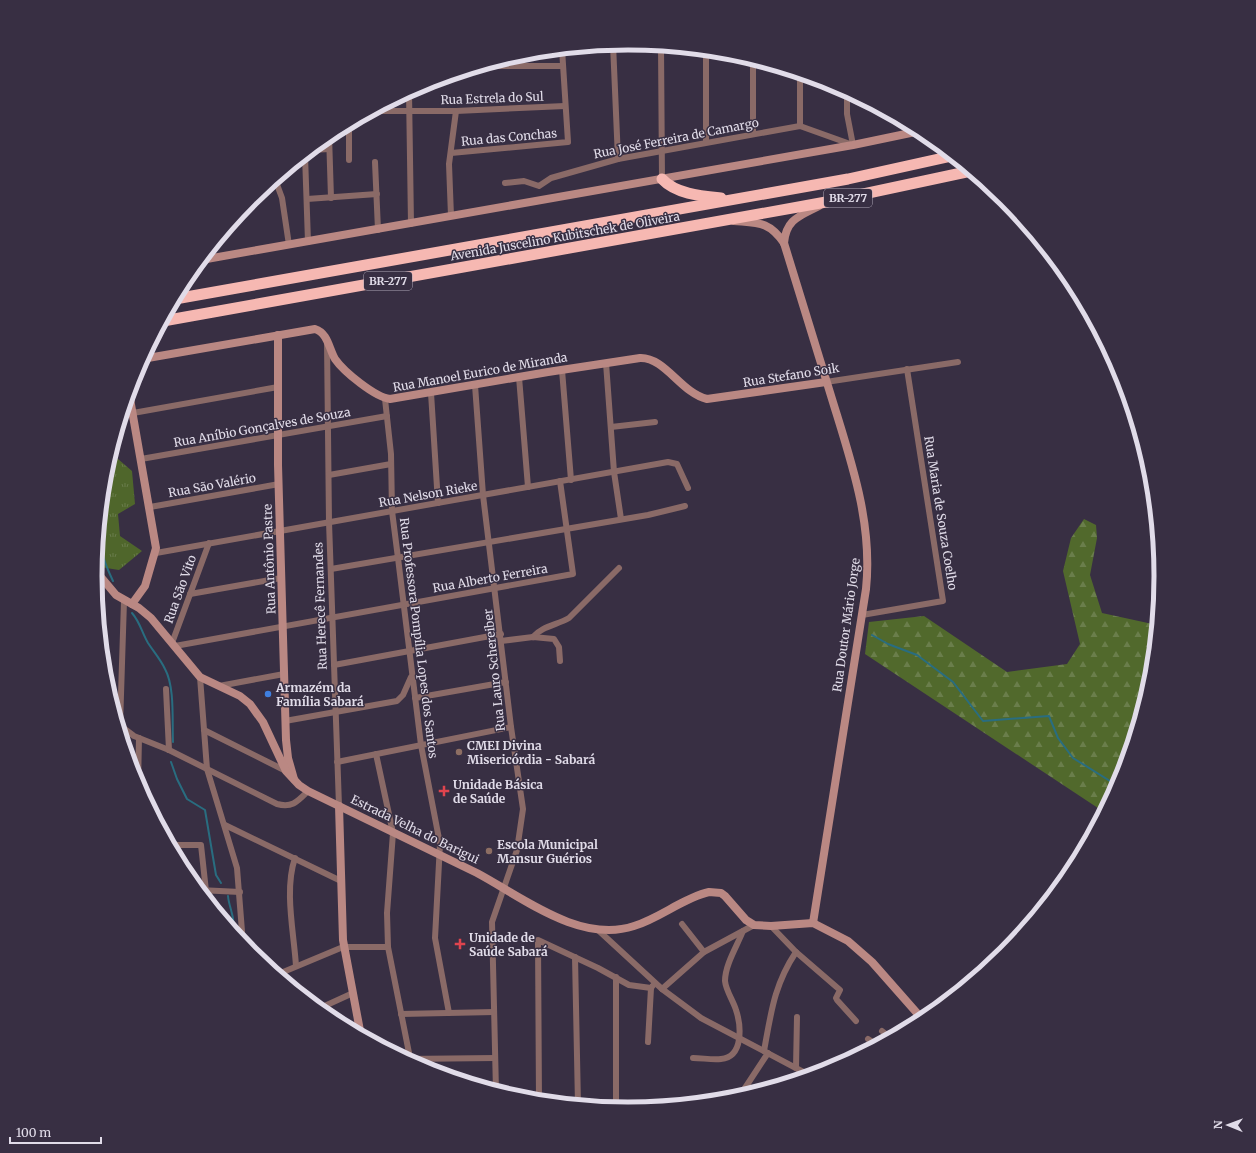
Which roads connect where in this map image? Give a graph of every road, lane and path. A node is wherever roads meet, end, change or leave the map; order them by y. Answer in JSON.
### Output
{"nodes":[{"id":1,"x":613,"y":50,"type":"edge"},
{"id":2,"x":660,"y":51,"type":"edge"},
{"id":3,"x":562,"y":55,"type":"edge"},
{"id":4,"x":706,"y":56,"type":"edge"},
{"id":5,"x":753,"y":65,"type":"edge"},
{"id":6,"x":500,"y":66,"type":"edge"},
{"id":7,"x":563,"y":66,"type":"junction"},
{"id":8,"x":800,"y":79,"type":"edge"},
{"id":9,"x":409,"y":98,"type":"edge"},
{"id":10,"x":847,"y":98,"type":"edge"},
{"id":11,"x":565,"y":106,"type":"junction"},
{"id":12,"x":383,"y":111,"type":"edge"},
{"id":13,"x":409,"y":111,"type":"junction"},
{"id":14,"x":456,"y":111,"type":"junction"},
{"id":15,"x":800,"y":126,"type":"junction"},
{"id":16,"x":349,"y":131,"type":"edge"},
{"id":17,"x":753,"y":133,"type":"junction"},
{"id":18,"x":911,"y":133,"type":"edge"},
{"id":19,"x":706,"y":142,"type":"junction"},
{"id":20,"x":329,"y":143,"type":"edge"},
{"id":21,"x":853,"y":145,"type":"junction"},
{"id":22,"x":320,"y":149,"type":"edge"},
{"id":23,"x":329,"y":149,"type":"junction"},
{"id":24,"x":660,"y":151,"type":"junction"},
{"id":25,"x":451,"y":153,"type":"junction"},
{"id":26,"x":947,"y":157,"type":"edge"},
{"id":27,"x":618,"y":159,"type":"junction"},
{"id":28,"x":348,"y":160,"type":"dead end"},
{"id":29,"x":305,"y":161,"type":"edge"},
{"id":30,"x":375,"y":162,"type":"dead end"},
{"id":31,"x":965,"y":172,"type":"edge"},
{"id":32,"x":662,"y":178,"type":"junction"},
{"id":33,"x":505,"y":183,"type":"dead end"},
{"id":34,"x":277,"y":185,"type":"edge"},
{"id":35,"x":377,"y":194,"type":"junction"},
{"id":36,"x":331,"y":198,"type":"junction"},
{"id":37,"x":306,"y":200,"type":"junction"},
{"id":38,"x":734,"y":200,"type":"junction"},
{"id":39,"x":826,"y":202,"type":"junction"},
{"id":40,"x":451,"y":216,"type":"junction"},
{"id":41,"x":723,"y":221,"type":"junction"},
{"id":42,"x":411,"y":224,"type":"junction"},
{"id":43,"x":378,"y":230,"type":"junction"},
{"id":44,"x":308,"y":242,"type":"junction"},
{"id":45,"x":784,"y":243,"type":"junction"},
{"id":46,"x":289,"y":245,"type":"junction"},
{"id":47,"x":208,"y":259,"type":"edge"},
{"id":48,"x":182,"y":297,"type":"edge"},
{"id":49,"x":168,"y":320,"type":"edge"},
{"id":50,"x":278,"y":335,"type":"junction"},
{"id":51,"x":326,"y":340,"type":"junction"},
{"id":52,"x":150,"y":358,"type":"edge"},
{"id":53,"x":640,"y":358,"type":"joint"},
{"id":54,"x":958,"y":362,"type":"dead end"},
{"id":55,"x":606,"y":363,"type":"junction"},
{"id":56,"x":907,"y":369,"type":"junction"},
{"id":57,"x":562,"y":370,"type":"junction"},
{"id":58,"x":519,"y":377,"type":"junction"},
{"id":59,"x":826,"y":382,"type":"junction"},
{"id":60,"x":475,"y":385,"type":"junction"},
{"id":61,"x":278,"y":387,"type":"junction"},
{"id":62,"x":432,"y":393,"type":"junction"},
{"id":63,"x":385,"y":399,"type":"junction"},
{"id":64,"x":131,"y":402,"type":"edge"},
{"id":65,"x":133,"y":413,"type":"junction"},
{"id":66,"x":387,"y":416,"type":"junction"},
{"id":67,"x":655,"y":422,"type":"dead end"},
{"id":68,"x":328,"y":426,"type":"junction"},
{"id":69,"x":611,"y":427,"type":"junction"},
{"id":70,"x":278,"y":435,"type":"junction"},
{"id":71,"x":141,"y":459,"type":"junction"},
{"id":72,"x":391,"y":464,"type":"junction"},
{"id":73,"x":614,"y":472,"type":"junction"},
{"id":74,"x":329,"y":475,"type":"junction"},
{"id":75,"x":570,"y":480,"type":"junction"},
{"id":76,"x":560,"y":481,"type":"junction"},
{"id":77,"x":278,"y":484,"type":"junction"},
{"id":78,"x":528,"y":487,"type":"junction"},
{"id":79,"x":688,"y":488,"type":"dead end"},
{"id":80,"x":483,"y":495,"type":"junction"},
{"id":81,"x":438,"y":503,"type":"junction"},
{"id":82,"x":685,"y":506,"type":"dead end"},
{"id":83,"x":150,"y":507,"type":"junction"},
{"id":84,"x":392,"y":511,"type":"junction"},
{"id":85,"x":621,"y":519,"type":"junction"},
{"id":86,"x":329,"y":522,"type":"junction"},
{"id":87,"x":567,"y":529,"type":"junction"},
{"id":88,"x":280,"y":531,"type":"junction"},
{"id":89,"x":490,"y":542,"type":"junction"},
{"id":90,"x":209,"y":543,"type":"junction"},
{"id":91,"x":156,"y":553,"type":"junction"},
{"id":92,"x":398,"y":558,"type":"junction"},
{"id":93,"x":619,"y":568,"type":"dead end"},
{"id":94,"x":331,"y":569,"type":"junction"},
{"id":95,"x":102,"y":577,"type":"edge"},
{"id":96,"x":281,"y":578,"type":"junction"},
{"id":97,"x":496,"y":588,"type":"junction"},
{"id":98,"x":190,"y":594,"type":"junction"},
{"id":99,"x":128,"y":603,"type":"junction"},
{"id":100,"x":403,"y":605,"type":"junction"},
{"id":101,"x":862,"y":616,"type":"junction"},
{"id":102,"x":332,"y":617,"type":"junction"},
{"id":103,"x":283,"y":626,"type":"junction"},
{"id":104,"x":533,"y":637,"type":"junction"},
{"id":105,"x":501,"y":638,"type":"junction"},
{"id":106,"x":173,"y":644,"type":"junction"},
{"id":107,"x":409,"y":651,"type":"junction"},
{"id":108,"x":560,"y":661,"type":"dead end"},
{"id":109,"x":334,"y":665,"type":"junction"},
{"id":110,"x":284,"y":674,"type":"junction"},
{"id":111,"x":412,"y":676,"type":"junction"},
{"id":112,"x":200,"y":677,"type":"junction"},
{"id":113,"x":506,"y":682,"type":"junction"},
{"id":114,"x":218,"y":686,"type":"junction"},
{"id":115,"x":166,"y":689,"type":"dead end"},
{"id":116,"x":415,"y":698,"type":"junction"},
{"id":117,"x":335,"y":713,"type":"junction"},
{"id":118,"x":120,"y":715,"type":"edge"},
{"id":119,"x":285,"y":721,"type":"junction"},
{"id":120,"x":511,"y":727,"type":"junction"},
{"id":121,"x":124,"y":728,"type":"edge"},
{"id":122,"x":204,"y":730,"type":"junction"},
{"id":123,"x":139,"y":738,"type":"junction"},
{"id":124,"x":420,"y":745,"type":"junction"},
{"id":125,"x":169,"y":750,"type":"junction"},
{"id":126,"x":376,"y":754,"type":"junction"},
{"id":127,"x":337,"y":762,"type":"junction"},
{"id":128,"x":138,"y":769,"type":"edge"},
{"id":129,"x":207,"y":769,"type":"junction"},
{"id":130,"x":286,"y":771,"type":"junction"},
{"id":131,"x":295,"y":782,"type":"junction"},
{"id":132,"x":308,"y":791,"type":"junction"},
{"id":133,"x":339,"y":806,"type":"junction"},
{"id":134,"x":225,"y":825,"type":"junction"},
{"id":135,"x":393,"y":832,"type":"junction"},
{"id":136,"x":175,"y":845,"type":"edge"},
{"id":137,"x":440,"y":855,"type":"junction"},
{"id":138,"x":295,"y":858,"type":"junction"},
{"id":139,"x":341,"y":881,"type":"junction"},
{"id":140,"x":504,"y":889,"type":"junction"},
{"id":141,"x":206,"y":891,"type":"joint"},
{"id":142,"x":240,"y":892,"type":"junction"},
{"id":143,"x":813,"y":923,"type":"junction"},
{"id":144,"x":682,"y":924,"type":"dead end"},
{"id":145,"x":754,"y":925,"type":"junction"},
{"id":146,"x":771,"y":926,"type":"junction"},
{"id":147,"x":598,"y":930,"type":"junction"},
{"id":148,"x":744,"y":931,"type":"junction"},
{"id":149,"x":241,"y":933,"type":"edge"},
{"id":150,"x":344,"y":947,"type":"junction"},
{"id":151,"x":388,"y":947,"type":"junction"},
{"id":152,"x":704,"y":952,"type":"junction"},
{"id":153,"x":796,"y":952,"type":"junction"},
{"id":154,"x":575,"y":957,"type":"junction"},
{"id":155,"x":296,"y":966,"type":"junction"},
{"id":156,"x":282,"y":972,"type":"edge"},
{"id":157,"x":616,"y":977,"type":"junction"},
{"id":158,"x":653,"y":985,"type":"junction"},
{"id":159,"x":662,"y":989,"type":"junction"},
{"id":160,"x":353,"y":993,"type":"junction"},
{"id":161,"x":324,"y":1006,"type":"edge"},
{"id":162,"x":494,"y":1012,"type":"junction"},
{"id":163,"x":449,"y":1013,"type":"junction"},
{"id":164,"x":401,"y":1014,"type":"junction"},
{"id":165,"x":918,"y":1016,"type":"edge"},
{"id":166,"x":797,"y":1017,"type":"dead end"},
{"id":167,"x":856,"y":1020,"type":"dead end"},
{"id":168,"x":360,"y":1029,"type":"edge"},
{"id":169,"x":882,"y":1031,"type":"dead end"},
{"id":170,"x":887,"y":1035,"type":"edge"},
{"id":171,"x":868,"y":1039,"type":"dead end"},
{"id":172,"x":739,"y":1040,"type":"junction"},
{"id":173,"x":648,"y":1042,"type":"dead end"},
{"id":174,"x":873,"y":1042,"type":"edge"},
{"id":175,"x":766,"y":1052,"type":"junction"},
{"id":176,"x":408,"y":1055,"type":"edge"},
{"id":177,"x":495,"y":1058,"type":"junction"},
{"id":178,"x":693,"y":1058,"type":"dead end"},
{"id":179,"x":421,"y":1061,"type":"edge"},
{"id":180,"x":796,"y":1068,"type":"junction"},
{"id":181,"x":804,"y":1072,"type":"edge"},
{"id":182,"x":496,"y":1086,"type":"edge"},
{"id":183,"x":743,"y":1090,"type":"dead end"},
{"id":184,"x":539,"y":1095,"type":"edge"},
{"id":185,"x":578,"y":1100,"type":"edge"},
{"id":186,"x":616,"y":1103,"type":"edge"}],
"edges":[{"from":1,"to":27,"type":"street"},
{"from":2,"to":24,"type":"street"},
{"from":3,"to":7,"type":"street"},
{"from":4,"to":19,"type":"street"},
{"from":5,"to":17,"type":"street"},
{"from":6,"to":7,"type":"street"},
{"from":7,"to":11,"type":"street"},
{"from":8,"to":15,"type":"street"},
{"from":9,"to":13,"type":"street"},
{"from":10,"to":21,"type":"street"},
{"from":11,"to":14,"type":"street","name":"Rua Estrela do Sul"},
{"from":11,"to":25,"type":"street","name":"Rua das Conchas"},
{"from":12,"to":13,"type":"street","name":"Rua Estrela do Sul"},
{"from":13,"to":14,"type":"street","name":"Rua Estrela do Sul"},
{"from":13,"to":42,"type":"street"},
{"from":14,"to":25,"type":"street"},
{"from":15,"to":17,"type":"street","name":"Rua José Ferreira de Camargo"},
{"from":15,"to":21,"type":"street","name":"Rua José Ferreira de Camargo"},
{"from":16,"to":28,"type":"street"},
{"from":17,"to":19,"type":"street","name":"Rua José Ferreira de Camargo"},
{"from":18,"to":21,"type":"street"},
{"from":19,"to":24,"type":"street","name":"Rua José Ferreira de Camargo"},
{"from":20,"to":23,"type":"street"},
{"from":21,"to":32,"type":"street"},
{"from":22,"to":23,"type":"street"},
{"from":23,"to":36,"type":"street"},
{"from":24,"to":27,"type":"street","name":"Rua José Ferreira de Camargo"},
{"from":24,"to":32,"type":"street"},
{"from":25,"to":40,"type":"street"},
{"from":26,"to":38,"type":"highway","name":"Avenida Juscelino Kubitschek de Oliveira","number":"BR-277"},
{"from":27,"to":33,"type":"street","name":"Rua José Ferreira de Camargo"},
{"from":29,"to":37,"type":"street"},
{"from":30,"to":35,"type":"street"},
{"from":31,"to":39,"type":"highway","name":"Avenida Juscelino Kubitschek de Oliveira","number":"BR-277"},
{"from":32,"to":38,"type":"highway"},
{"from":32,"to":40,"type":"street"},
{"from":34,"to":46,"type":"street"},
{"from":35,"to":36,"type":"street"},
{"from":35,"to":43,"type":"street"},
{"from":36,"to":37,"type":"street"},
{"from":37,"to":44,"type":"street"},
{"from":38,"to":48,"type":"highway","name":"Avenida Juscelino Kubitschek de Oliveira","number":"BR-277"},
{"from":39,"to":41,"type":"highway","name":"Avenida Juscelino Kubitschek de Oliveira","number":"BR-277"},
{"from":39,"to":45,"type":"street"},
{"from":40,"to":42,"type":"street"},
{"from":41,"to":45,"type":"street","name":"Rua Doutor Mário Jorge"},
{"from":41,"to":49,"type":"highway","name":"Avenida Juscelino Kubitschek de Oliveira","number":"BR-277"},
{"from":42,"to":43,"type":"street"},
{"from":43,"to":44,"type":"street"},
{"from":44,"to":46,"type":"street"},
{"from":45,"to":59,"type":"street","name":"Rua Doutor Mário Jorge"},
{"from":46,"to":47,"type":"street"},
{"from":50,"to":51,"type":"street"},
{"from":50,"to":52,"type":"street"},
{"from":50,"to":61,"type":"street","name":"Rua Antônio Pastre"},
{"from":51,"to":63,"type":"street","name":"Rua Manoel Eurico de Miranda"},
{"from":51,"to":68,"type":"street","name":"Rua Herecê Fernandes"},
{"from":53,"to":55,"type":"street","name":"Rua Manoel Eurico de Miranda"},
{"from":53,"to":59,"type":"street","name":"Rua Stefano Soik"},
{"from":54,"to":56,"type":"street","name":"Rua Stefano Soik"},
{"from":55,"to":57,"type":"street","name":"Rua Manoel Eurico de Miranda"},
{"from":55,"to":69,"type":"street"},
{"from":56,"to":59,"type":"street","name":"Rua Stefano Soik"},
{"from":56,"to":101,"type":"street","name":"Rua Maria de Souza Coelho"},
{"from":57,"to":58,"type":"street","name":"Rua Manoel Eurico de Miranda"},
{"from":57,"to":75,"type":"street"},
{"from":58,"to":60,"type":"street","name":"Rua Manoel Eurico de Miranda"},
{"from":58,"to":78,"type":"street"},
{"from":59,"to":101,"type":"street","name":"Rua Doutor Mário Jorge"},
{"from":60,"to":62,"type":"street","name":"Rua Manoel Eurico de Miranda"},
{"from":60,"to":80,"type":"street","name":"Rua Lauro Schereiber"},
{"from":61,"to":65,"type":"street"},
{"from":61,"to":70,"type":"street","name":"Rua Antônio Pastre"},
{"from":62,"to":63,"type":"street","name":"Rua Manoel Eurico de Miranda"},
{"from":62,"to":81,"type":"street"},
{"from":63,"to":66,"type":"street","name":"Rua Professora Pompília Lopes dos Santos"},
{"from":64,"to":65,"type":"street"},
{"from":65,"to":71,"type":"street"},
{"from":66,"to":68,"type":"street","name":"Rua Aníbio Gonçalves de Souza"},
{"from":66,"to":72,"type":"street","name":"Rua Professora Pompília Lopes dos Santos"},
{"from":67,"to":69,"type":"street"},
{"from":68,"to":70,"type":"street","name":"Rua Aníbio Gonçalves de Souza"},
{"from":68,"to":74,"type":"street","name":"Rua Herecê Fernandes"},
{"from":69,"to":73,"type":"street"},
{"from":70,"to":71,"type":"street","name":"Rua Aníbio Gonçalves de Souza"},
{"from":70,"to":77,"type":"street","name":"Rua Antônio Pastre"},
{"from":71,"to":83,"type":"street"},
{"from":72,"to":74,"type":"street"},
{"from":72,"to":84,"type":"street","name":"Rua Professora Pompília Lopes dos Santos"},
{"from":73,"to":75,"type":"street","name":"Rua Nelson Rieke"},
{"from":73,"to":79,"type":"street","name":"Rua Nelson Rieke"},
{"from":73,"to":85,"type":"street"},
{"from":74,"to":86,"type":"street","name":"Rua Herecê Fernandes"},
{"from":75,"to":76,"type":"street","name":"Rua Nelson Rieke"},
{"from":76,"to":78,"type":"street","name":"Rua Nelson Rieke"},
{"from":76,"to":87,"type":"street"},
{"from":77,"to":83,"type":"street","name":"Rua São Valério"},
{"from":77,"to":88,"type":"street","name":"Rua Antônio Pastre"},
{"from":78,"to":80,"type":"street","name":"Rua Nelson Rieke"},
{"from":80,"to":81,"type":"street","name":"Rua Nelson Rieke"},
{"from":80,"to":89,"type":"street","name":"Rua Lauro Schereiber"},
{"from":81,"to":84,"type":"street","name":"Rua Nelson Rieke"},
{"from":82,"to":85,"type":"street"},
{"from":83,"to":91,"type":"street"},
{"from":84,"to":86,"type":"street","name":"Rua Nelson Rieke"},
{"from":84,"to":92,"type":"street","name":"Rua Professora Pompília Lopes dos Santos"},
{"from":85,"to":87,"type":"street"},
{"from":86,"to":88,"type":"street","name":"Rua Nelson Rieke"},
{"from":86,"to":94,"type":"street","name":"Rua Herecê Fernandes"},
{"from":87,"to":89,"type":"street"},
{"from":87,"to":97,"type":"street","name":"Rua Alberto Ferreira"},
{"from":88,"to":90,"type":"street","name":"Rua Nelson Rieke"},
{"from":88,"to":96,"type":"street","name":"Rua Antônio Pastre"},
{"from":89,"to":92,"type":"street"},
{"from":89,"to":97,"type":"street","name":"Rua Lauro Schereiber"},
{"from":90,"to":91,"type":"street","name":"Rua Nelson Rieke"},
{"from":90,"to":98,"type":"street","name":"Rua São Vito"},
{"from":91,"to":99,"type":"street"},
{"from":92,"to":94,"type":"street"},
{"from":92,"to":100,"type":"street","name":"Rua Professora Pompília Lopes dos Santos"},
{"from":93,"to":104,"type":"street"},
{"from":94,"to":102,"type":"street","name":"Rua Herecê Fernandes"},
{"from":95,"to":99,"type":"street","name":"Estrada Velha do Barigui"},
{"from":96,"to":98,"type":"street"},
{"from":96,"to":103,"type":"street","name":"Rua Antônio Pastre"},
{"from":97,"to":100,"type":"street","name":"Rua Alberto Ferreira"},
{"from":97,"to":105,"type":"street","name":"Rua Lauro Schereiber"},
{"from":98,"to":106,"type":"street","name":"Rua São Vito"},
{"from":99,"to":106,"type":"street","name":"Estrada Velha do Barigui"},
{"from":99,"to":118,"type":"street"},
{"from":100,"to":102,"type":"street","name":"Rua Alberto Ferreira"},
{"from":100,"to":107,"type":"street","name":"Rua Professora Pompília Lopes dos Santos"},
{"from":101,"to":143,"type":"street","name":"Rua Doutor Mário Jorge"},
{"from":102,"to":103,"type":"street","name":"Rua Alberto Ferreira"},
{"from":102,"to":109,"type":"street","name":"Rua Herecê Fernandes"},
{"from":103,"to":106,"type":"street","name":"Rua Alberto Ferreira"},
{"from":103,"to":110,"type":"street","name":"Rua Antônio Pastre"},
{"from":104,"to":105,"type":"street"},
{"from":104,"to":108,"type":"street"},
{"from":105,"to":107,"type":"street"},
{"from":105,"to":113,"type":"street","name":"Rua Lauro Schereiber"},
{"from":106,"to":112,"type":"street","name":"Estrada Velha do Barigui"},
{"from":107,"to":109,"type":"street"},
{"from":107,"to":111,"type":"street","name":"Rua Professora Pompília Lopes dos Santos"},
{"from":109,"to":117,"type":"street","name":"Rua Herecê Fernandes"},
{"from":110,"to":114,"type":"street"},
{"from":110,"to":119,"type":"street","name":"Rua Antônio Pastre"},
{"from":111,"to":116,"type":"street","name":"Rua Professora Pompília Lopes dos Santos"},
{"from":111,"to":117,"type":"street"},
{"from":112,"to":114,"type":"street","name":"Estrada Velha do Barigui"},
{"from":112,"to":122,"type":"street"},
{"from":113,"to":116,"type":"street"},
{"from":113,"to":120,"type":"street","name":"Rua Lauro Schereiber"},
{"from":114,"to":130,"type":"street","name":"Estrada Velha do Barigui"},
{"from":115,"to":125,"type":"street"},
{"from":116,"to":124,"type":"street","name":"Rua Professora Pompília Lopes dos Santos"},
{"from":117,"to":119,"type":"street"},
{"from":117,"to":127,"type":"street","name":"Rua Herecê Fernandes"},
{"from":119,"to":131,"type":"street","name":"Rua Antônio Pastre"},
{"from":120,"to":124,"type":"street"},
{"from":120,"to":140,"type":"street","name":"Rua Lauro Schereiber"},
{"from":121,"to":123,"type":"street"},
{"from":122,"to":129,"type":"street"},
{"from":122,"to":130,"type":"street"},
{"from":123,"to":125,"type":"street"},
{"from":123,"to":128,"type":"street"},
{"from":124,"to":126,"type":"street"},
{"from":124,"to":137,"type":"street","name":"Rua Professora Pompília Lopes dos Santos"},
{"from":125,"to":129,"type":"street"},
{"from":126,"to":127,"type":"street"},
{"from":126,"to":135,"type":"street"},
{"from":127,"to":133,"type":"street","name":"Rua Herecê Fernandes"},
{"from":129,"to":132,"type":"street"},
{"from":129,"to":134,"type":"street"},
{"from":130,"to":131,"type":"street","name":"Estrada Velha do Barigui"},
{"from":131,"to":132,"type":"street","name":"Estrada Velha do Barigui"},
{"from":132,"to":133,"type":"street","name":"Estrada Velha do Barigui"},
{"from":133,"to":135,"type":"street","name":"Estrada Velha do Barigui"},
{"from":133,"to":139,"type":"street","name":"Rua Herecê Fernandes"},
{"from":134,"to":138,"type":"street"},
{"from":134,"to":142,"type":"street"},
{"from":135,"to":137,"type":"street","name":"Estrada Velha do Barigui"},
{"from":135,"to":151,"type":"street"},
{"from":136,"to":141,"type":"street"},
{"from":137,"to":140,"type":"street","name":"Estrada Velha do Barigui"},
{"from":137,"to":163,"type":"street","name":"Rua Professora Pompília Lopes dos Santos"},
{"from":138,"to":139,"type":"street"},
{"from":138,"to":155,"type":"street"},
{"from":139,"to":150,"type":"street","name":"Rua Herecê Fernandes"},
{"from":140,"to":147,"type":"street","name":"Estrada Velha do Barigui"},
{"from":140,"to":162,"type":"street","name":"Rua Lauro Schereiber"},
{"from":141,"to":142,"type":"street"},
{"from":142,"to":149,"type":"street"},
{"from":143,"to":146,"type":"street"},
{"from":143,"to":165,"type":"street"},
{"from":144,"to":152,"type":"street"},
{"from":145,"to":146,"type":"street"},
{"from":145,"to":147,"type":"street","name":"Estrada Velha do Barigui"},
{"from":145,"to":148,"type":"street"},
{"from":146,"to":153,"type":"street"},
{"from":147,"to":158,"type":"street"},
{"from":148,"to":152,"type":"street"},
{"from":148,"to":172,"type":"street"},
{"from":150,"to":151,"type":"street"},
{"from":150,"to":155,"type":"street"},
{"from":150,"to":160,"type":"street","name":"Rua Herecê Fernandes"},
{"from":151,"to":164,"type":"street"},
{"from":152,"to":159,"type":"street"},
{"from":153,"to":167,"type":"street"},
{"from":153,"to":175,"type":"street"},
{"from":154,"to":157,"type":"street"},
{"from":154,"to":184,"type":"street"},
{"from":154,"to":185,"type":"street"},
{"from":155,"to":156,"type":"street"},
{"from":157,"to":158,"type":"street"},
{"from":157,"to":186,"type":"street"},
{"from":158,"to":159,"type":"street"},
{"from":158,"to":173,"type":"street"},
{"from":159,"to":172,"type":"street"},
{"from":160,"to":161,"type":"street"},
{"from":160,"to":168,"type":"street","name":"Rua Herecê Fernandes"},
{"from":162,"to":163,"type":"street"},
{"from":162,"to":177,"type":"street","name":"Rua Lauro Schereiber"},
{"from":163,"to":164,"type":"street"},
{"from":164,"to":176,"type":"street"},
{"from":166,"to":180,"type":"street"},
{"from":169,"to":170,"type":"street"},
{"from":171,"to":174,"type":"street"},
{"from":172,"to":175,"type":"street"},
{"from":172,"to":178,"type":"street"},
{"from":175,"to":180,"type":"street"},
{"from":175,"to":183,"type":"street"},
{"from":177,"to":179,"type":"street"},
{"from":177,"to":182,"type":"street","name":"Rua Lauro Schereiber"},
{"from":180,"to":181,"type":"street"}]}
